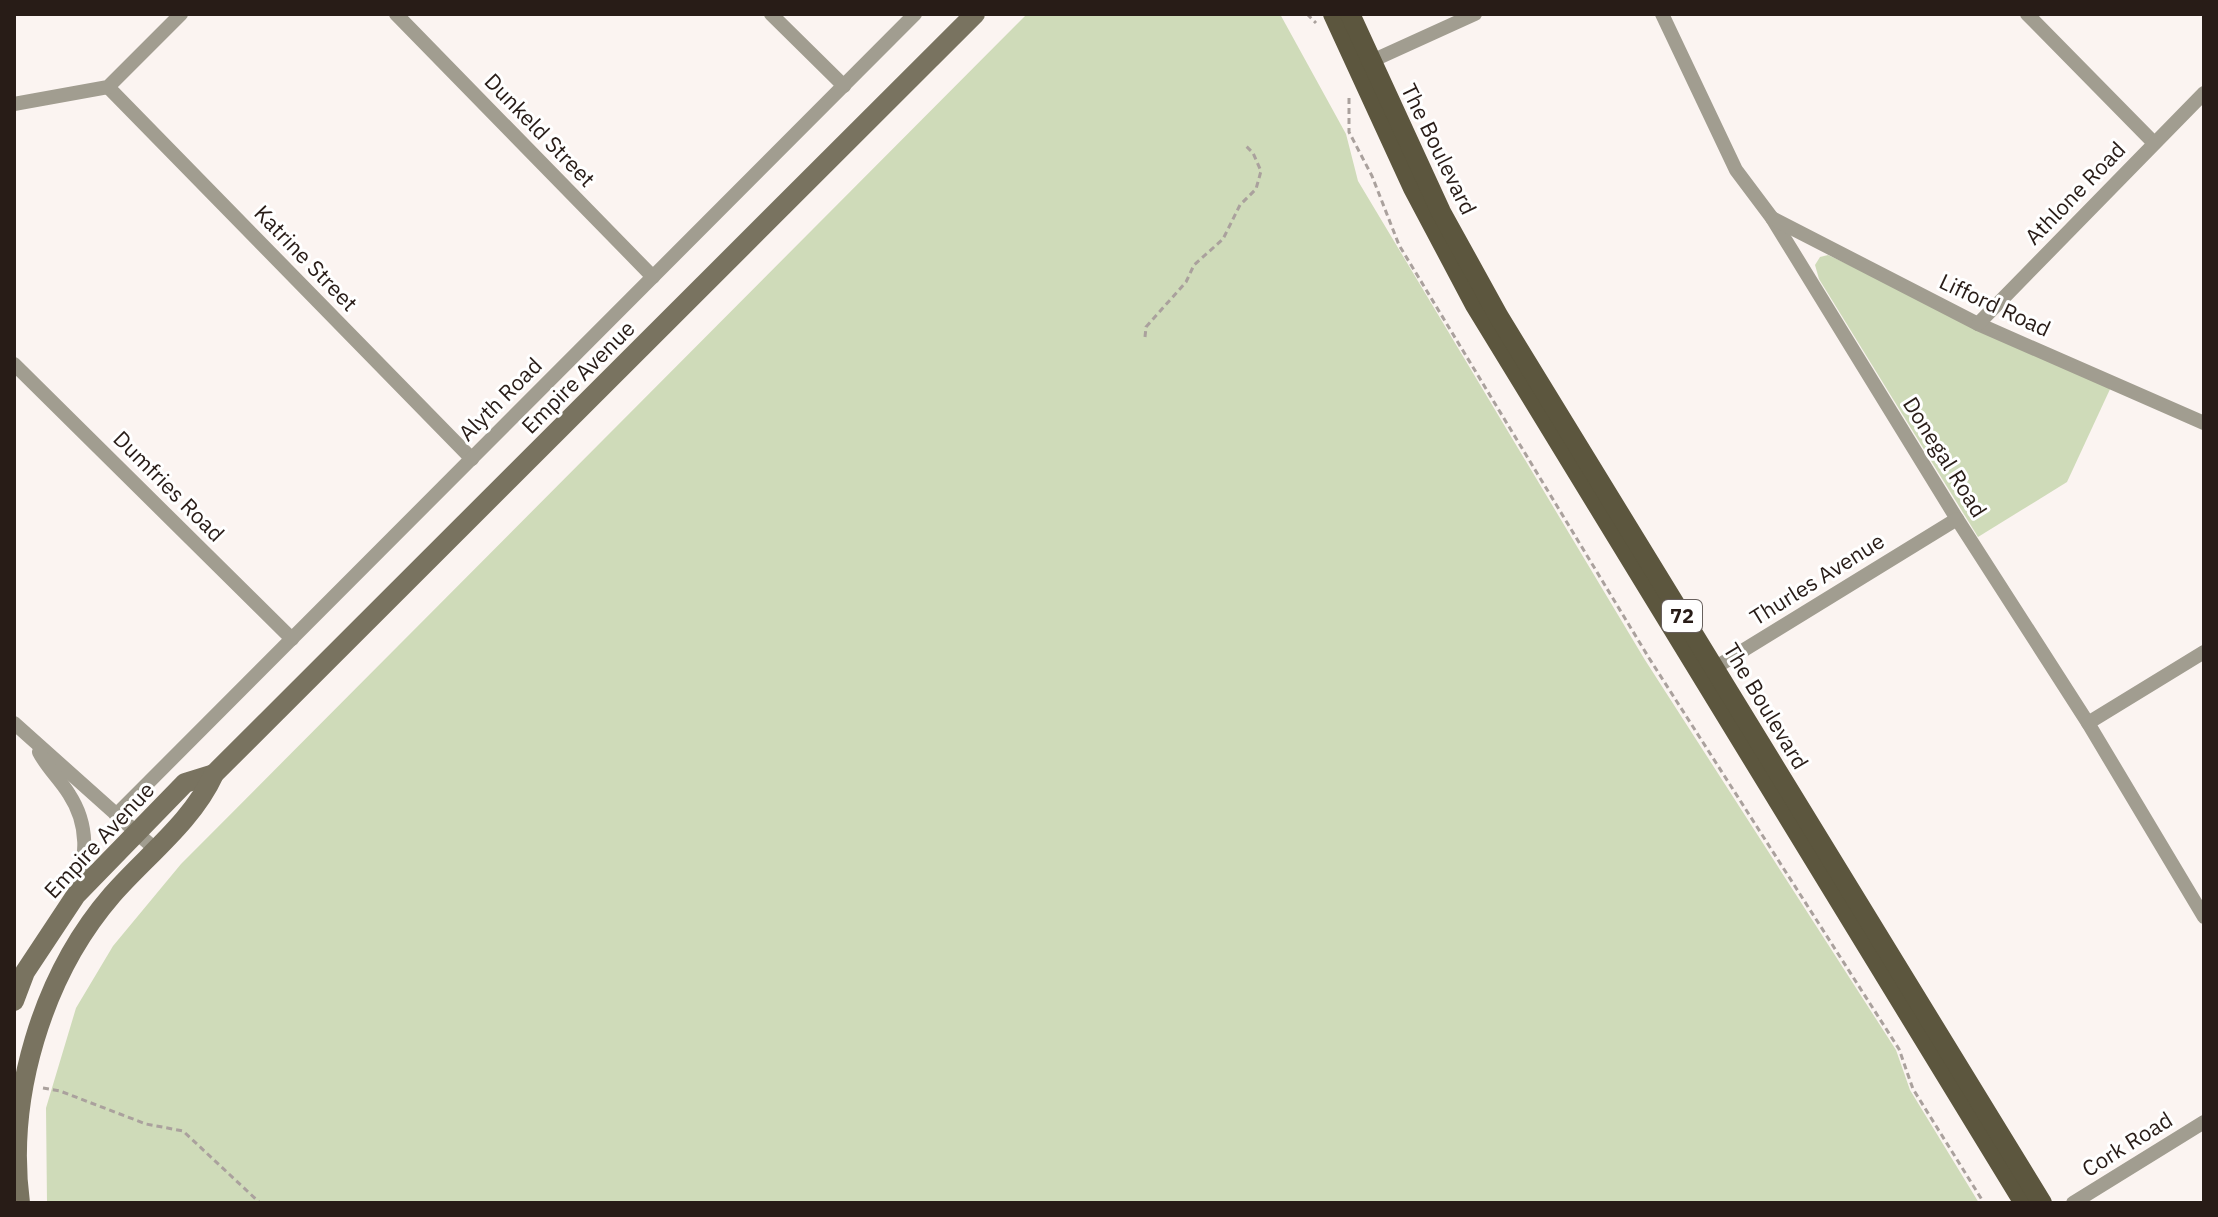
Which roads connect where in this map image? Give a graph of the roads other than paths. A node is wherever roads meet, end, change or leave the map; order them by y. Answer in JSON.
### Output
{"nodes":[{"id":1,"x":181,"y":14,"type":"edge"},
{"id":2,"x":396,"y":14,"type":"edge"},
{"id":3,"x":771,"y":14,"type":"edge"},
{"id":4,"x":915,"y":14,"type":"edge"},
{"id":5,"x":975,"y":14,"type":"edge"},
{"id":6,"x":1350,"y":14,"type":"edge"},
{"id":7,"x":1475,"y":14,"type":"edge"},
{"id":8,"x":1662,"y":14,"type":"edge"},
{"id":9,"x":2027,"y":14,"type":"edge"},
{"id":10,"x":1328,"y":21,"type":"edge"},
{"id":11,"x":1364,"y":65,"type":"junction"},
{"id":12,"x":844,"y":86,"type":"junction"},
{"id":13,"x":108,"y":87,"type":"junction"},
{"id":14,"x":2204,"y":93,"type":"edge"},
{"id":15,"x":14,"y":104,"type":"edge"},
{"id":16,"x":2154,"y":143,"type":"junction"},
{"id":17,"x":1772,"y":218,"type":"junction"},
{"id":18,"x":653,"y":277,"type":"junction"},
{"id":19,"x":1978,"y":324,"type":"junction"},
{"id":20,"x":14,"y":364,"type":"edge"},
{"id":21,"x":2204,"y":423,"type":"edge"},
{"id":22,"x":472,"y":459,"type":"junction"},
{"id":23,"x":1957,"y":519,"type":"junction"},
{"id":24,"x":292,"y":639,"type":"junction"},
{"id":25,"x":2204,"y":652,"type":"edge"},
{"id":26,"x":1708,"y":672,"type":"junction"},
{"id":27,"x":14,"y":723,"type":"edge"},
{"id":28,"x":2088,"y":723,"type":"junction"},
{"id":29,"x":32,"y":741,"type":"junction"},
{"id":30,"x":214,"y":774,"type":"junction"},
{"id":31,"x":116,"y":815,"type":"junction"},
{"id":32,"x":136,"y":833,"type":"junction"},
{"id":33,"x":155,"y":849,"type":"junction"},
{"id":34,"x":76,"y":895,"type":"junction"},
{"id":35,"x":2204,"y":917,"type":"edge"},
{"id":36,"x":14,"y":1001,"type":"edge"},
{"id":37,"x":2204,"y":1122,"type":"edge"},
{"id":38,"x":15,"y":1140,"type":"edge"},
{"id":39,"x":20,"y":1203,"type":"edge"},
{"id":40,"x":2024,"y":1203,"type":"edge"},
{"id":41,"x":2042,"y":1203,"type":"edge"},
{"id":42,"x":2073,"y":1203,"type":"edge"}],
"edges":[{"from":1,"to":13,"type":"street"},
{"from":2,"to":18,"type":"street","name":"Dunkeld Street"},
{"from":3,"to":12,"type":"street"},
{"from":4,"to":12,"type":"street","name":"Alyth Road"},
{"from":5,"to":30,"type":"main road","name":"Empire Avenue"},
{"from":6,"to":11,"type":"main road","name":"The Boulevard","number":"72"},
{"from":7,"to":11,"type":"street"},
{"from":8,"to":17,"type":"street","name":"Donegal Road"},
{"from":9,"to":16,"type":"street"},
{"from":10,"to":11,"type":"main road","name":"The Boulevard","number":"72"},
{"from":11,"to":26,"type":"main road","name":"The Boulevard","number":"72"},
{"from":12,"to":18,"type":"street","name":"Alyth Road"},
{"from":13,"to":15,"type":"street"},
{"from":13,"to":22,"type":"street","name":"Katrine Street"},
{"from":14,"to":16,"type":"street","name":"Athlone Road"},
{"from":16,"to":19,"type":"street","name":"Athlone Road"},
{"from":17,"to":19,"type":"street","name":"Lifford Road"},
{"from":17,"to":23,"type":"street","name":"Donegal Road"},
{"from":18,"to":22,"type":"street","name":"Alyth Road"},
{"from":19,"to":21,"type":"street","name":"Lifford Road"},
{"from":20,"to":24,"type":"street","name":"Dumfries Road"},
{"from":22,"to":24,"type":"street","name":"Alyth Road"},
{"from":23,"to":26,"type":"street","name":"Thurles Avenue"},
{"from":23,"to":28,"type":"street","name":"Donegal Road"},
{"from":24,"to":31,"type":"street","name":"Alyth Road"},
{"from":25,"to":28,"type":"street"},
{"from":26,"to":40,"type":"main road","name":"The Boulevard","number":"72"},
{"from":26,"to":41,"type":"main road","name":"The Boulevard","number":"72"},
{"from":27,"to":29,"type":"street"},
{"from":28,"to":35,"type":"street","name":"Donegal Road"},
{"from":29,"to":31,"type":"street"},
{"from":29,"to":34,"type":"street"},
{"from":30,"to":32,"type":"main road","name":"Empire Avenue"},
{"from":30,"to":33,"type":"main road","name":"Empire Avenue"},
{"from":31,"to":32,"type":"street"},
{"from":32,"to":33,"type":"street"},
{"from":32,"to":34,"type":"main road","name":"Empire Avenue"},
{"from":33,"to":38,"type":"main road","name":"Empire Avenue"},
{"from":34,"to":36,"type":"main road","name":"Empire Avenue"},
{"from":37,"to":42,"type":"street","name":"Cork Road"},
{"from":38,"to":39,"type":"main road","name":"Empire Avenue"}]}
